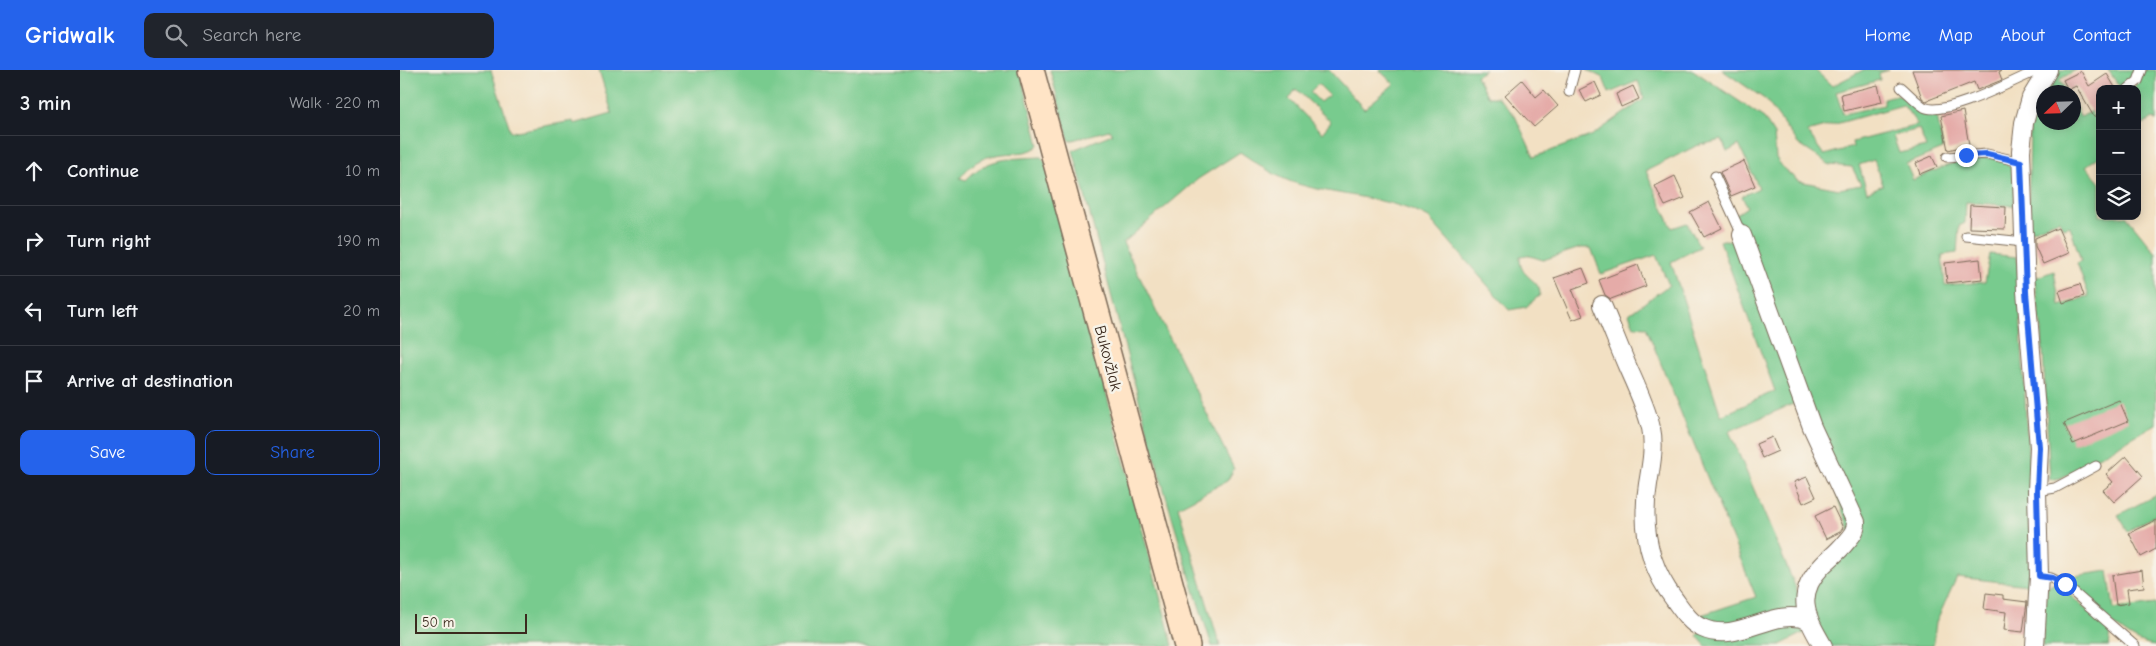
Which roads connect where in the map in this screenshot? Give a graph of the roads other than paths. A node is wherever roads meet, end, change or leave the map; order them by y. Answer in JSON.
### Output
{"nodes":[{"id":1,"x":1031,"y":70,"type":"edge"},
{"id":2,"x":1575,"y":70,"type":"edge"},
{"id":3,"x":2142,"y":70,"type":"edge"},
{"id":4,"x":2047,"y":71,"type":"edge"},
{"id":5,"x":2133,"y":85,"type":"edge"},
{"id":6,"x":1901,"y":87,"type":"dead end"},
{"id":7,"x":1570,"y":92,"type":"dead end"},
{"id":8,"x":1947,"y":157,"type":"dead end"},
{"id":9,"x":2021,"y":162,"type":"junction"},
{"id":10,"x":1715,"y":176,"type":"dead end"},
{"id":11,"x":1742,"y":236,"type":"joint"},
{"id":12,"x":1966,"y":236,"type":"dead end"},
{"id":13,"x":2024,"y":242,"type":"junction"},
{"id":14,"x":1602,"y":305,"type":"dead end"},
{"id":15,"x":2096,"y":466,"type":"dead end"},
{"id":16,"x":2037,"y":491,"type":"junction"},
{"id":17,"x":2039,"y":576,"type":"junction"},
{"id":18,"x":1808,"y":620,"type":"junction"},
{"id":19,"x":1187,"y":646,"type":"edge"},
{"id":20,"x":1823,"y":646,"type":"edge"},
{"id":21,"x":2035,"y":646,"type":"edge"},
{"id":22,"x":2135,"y":646,"type":"edge"}],
"edges":[{"from":1,"to":19,"type":"main road","name":"Bukovžlak"},
{"from":2,"to":7,"type":"lane"},
{"from":3,"to":5,"type":"lane"},
{"from":4,"to":6,"type":"lane"},
{"from":4,"to":9,"type":"street"},
{"from":8,"to":9,"type":"lane"},
{"from":9,"to":13,"type":"street"},
{"from":10,"to":11,"type":"lane"},
{"from":11,"to":18,"type":"street"},
{"from":12,"to":13,"type":"lane"},
{"from":13,"to":16,"type":"street"},
{"from":14,"to":18,"type":"street"},
{"from":15,"to":16,"type":"lane"},
{"from":16,"to":17,"type":"street"},
{"from":17,"to":21,"type":"street"},
{"from":17,"to":22,"type":"lane"},
{"from":18,"to":20,"type":"street"}]}
